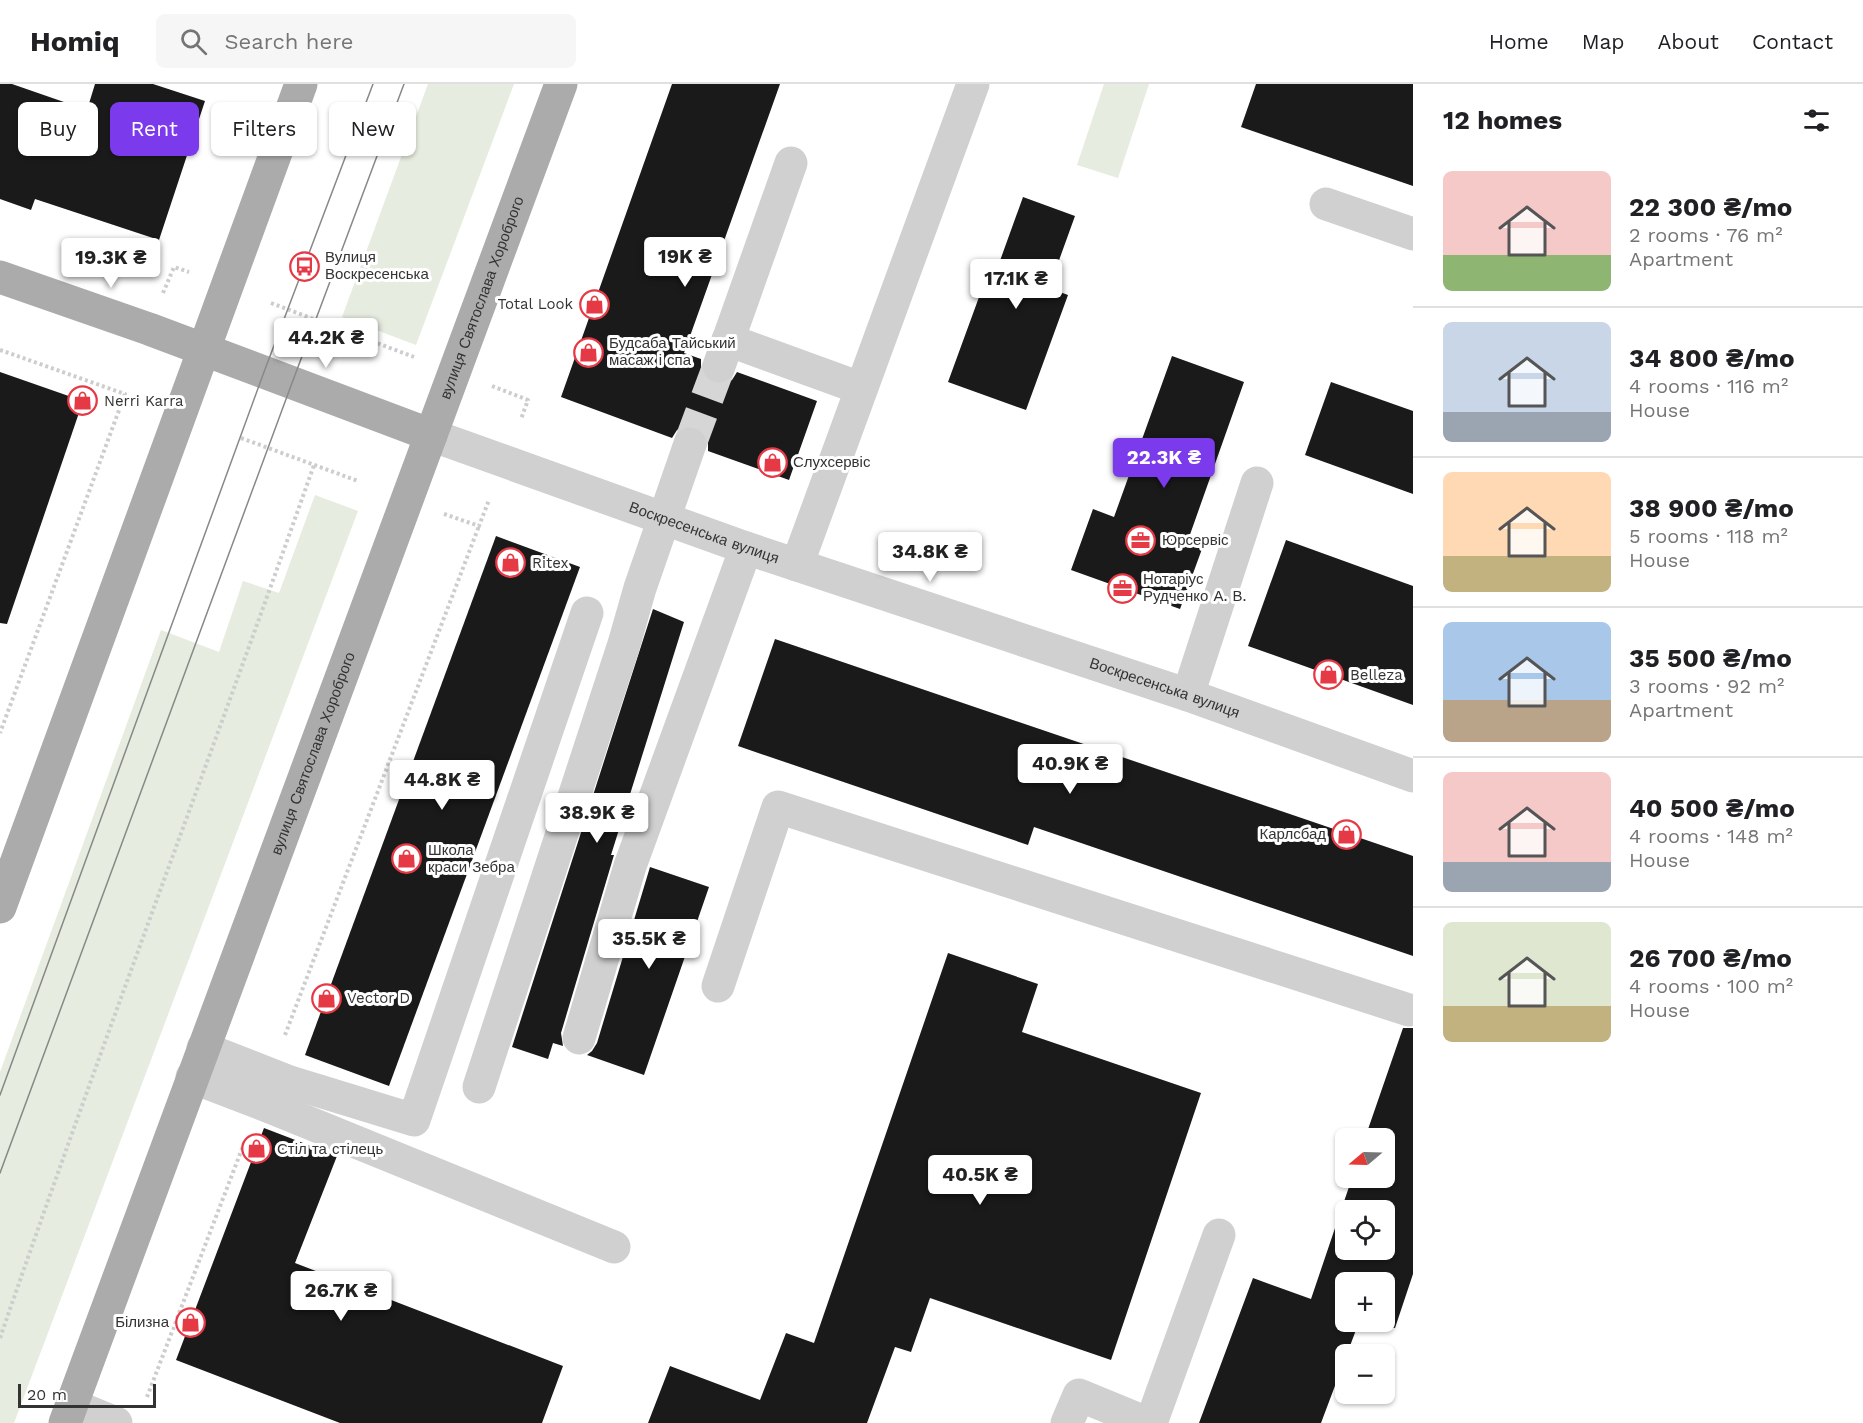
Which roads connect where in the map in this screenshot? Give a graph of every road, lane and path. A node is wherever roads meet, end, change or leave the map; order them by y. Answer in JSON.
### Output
{"nodes":[{"id":1,"x":301,"y":84,"type":"edge"},
{"id":2,"x":561,"y":84,"type":"edge"},
{"id":3,"x":973,"y":84,"type":"edge"},
{"id":4,"x":791,"y":164,"type":"dead end"},
{"id":5,"x":1326,"y":204,"type":"dead end"},
{"id":6,"x":1413,"y":234,"type":"edge"},
{"id":7,"x":192,"y":273,"type":"dead end"},
{"id":8,"x":0,"y":277,"type":"edge"},
{"id":9,"x":162,"y":296,"type":"dead end"},
{"id":10,"x":271,"y":303,"type":"dead end"},
{"id":11,"x":0,"y":350,"type":"edge"},
{"id":12,"x":205,"y":350,"type":"junction"},
{"id":13,"x":414,"y":357,"type":"dead end"},
{"id":14,"x":485,"y":384,"type":"dead end"},
{"id":15,"x":860,"y":388,"type":"junction"},
{"id":16,"x":521,"y":419,"type":"dead end"},
{"id":17,"x":431,"y":435,"type":"junction"},
{"id":18,"x":241,"y":438,"type":"dead end"},
{"id":19,"x":690,"y":444,"type":"tunnel mouth"},
{"id":20,"x":314,"y":465,"type":"junction"},
{"id":21,"x":358,"y":481,"type":"dead end"},
{"id":22,"x":1257,"y":483,"type":"dead end"},
{"id":23,"x":489,"y":500,"type":"dead end"},
{"id":24,"x":440,"y":513,"type":"dead end"},
{"id":25,"x":664,"y":520,"type":"junction"},
{"id":26,"x":479,"y":526,"type":"junction"},
{"id":27,"x":746,"y":548,"type":"junction"},
{"id":28,"x":797,"y":566,"type":"junction"},
{"id":29,"x":587,"y":614,"type":"dead end"},
{"id":30,"x":1188,"y":695,"type":"junction"},
{"id":31,"x":0,"y":709,"type":"edge"},
{"id":32,"x":8,"y":712,"type":"junction"},
{"id":33,"x":0,"y":733,"type":"edge"},
{"id":34,"x":1413,"y":776,"type":"edge"},
{"id":35,"x":1,"y":903,"type":"edge"},
{"id":36,"x":718,"y":986,"type":"dead end"},
{"id":37,"x":1409,"y":1010,"type":"dead end"},
{"id":38,"x":579,"y":1038,"type":"dead end"},
{"id":39,"x":198,"y":1063,"type":"junction"},
{"id":40,"x":479,"y":1087,"type":"dead end"},
{"id":41,"x":265,"y":1088,"type":"junction"},
{"id":42,"x":1219,"y":1235,"type":"dead end"},
{"id":43,"x":614,"y":1247,"type":"dead end"},
{"id":44,"x":0,"y":1338,"type":"edge"},
{"id":45,"x":145,"y":1403,"type":"dead end"},
{"id":46,"x":68,"y":1414,"type":"edge"},
{"id":47,"x":116,"y":1423,"type":"edge"},
{"id":48,"x":1067,"y":1423,"type":"edge"},
{"id":49,"x":1149,"y":1423,"type":"edge"}],
"edges":[{"from":1,"to":12,"type":"main road"},
{"from":2,"to":17,"type":"main road","name":"вулиця Святослава Хороброго"},
{"from":3,"to":15,"type":"street"},
{"from":4,"to":15,"type":"street"},
{"from":5,"to":6,"type":"street"},
{"from":7,"to":9,"type":"path"},
{"from":8,"to":12,"type":"main road","name":"Воскресенська вулиця"},
{"from":10,"to":13,"type":"path"},
{"from":11,"to":32,"type":"path"},
{"from":12,"to":17,"type":"main road","name":"Воскресенська вулиця"},
{"from":12,"to":35,"type":"main road"},
{"from":14,"to":16,"type":"path"},
{"from":15,"to":28,"type":"street"},
{"from":17,"to":25,"type":"street","name":"Воскресенська вулиця"},
{"from":17,"to":39,"type":"main road","name":"вулиця Святослава Хороброго"},
{"from":18,"to":20,"type":"path"},
{"from":19,"to":25,"type":"street"},
{"from":20,"to":21,"type":"path"},
{"from":20,"to":44,"type":"path"},
{"from":22,"to":30,"type":"street"},
{"from":23,"to":26,"type":"path"},
{"from":24,"to":26,"type":"path"},
{"from":25,"to":27,"type":"street","name":"Воскресенська вулиця"},
{"from":25,"to":40,"type":"street"},
{"from":26,"to":41,"type":"path"},
{"from":27,"to":28,"type":"street","name":"Воскресенська вулиця"},
{"from":27,"to":38,"type":"street"},
{"from":28,"to":30,"type":"street","name":"Воскресенська вулиця"},
{"from":29,"to":41,"type":"street"},
{"from":30,"to":34,"type":"street","name":"Воскресенська вулиця"},
{"from":31,"to":32,"type":"path"},
{"from":32,"to":33,"type":"path"},
{"from":36,"to":37,"type":"street"},
{"from":39,"to":41,"type":"street"},
{"from":39,"to":46,"type":"main road","name":"вулиця Святослава Хороброго"},
{"from":41,"to":43,"type":"street"},
{"from":41,"to":45,"type":"path"},
{"from":42,"to":49,"type":"street"},
{"from":46,"to":47,"type":"street"},
{"from":48,"to":49,"type":"street"}]}
